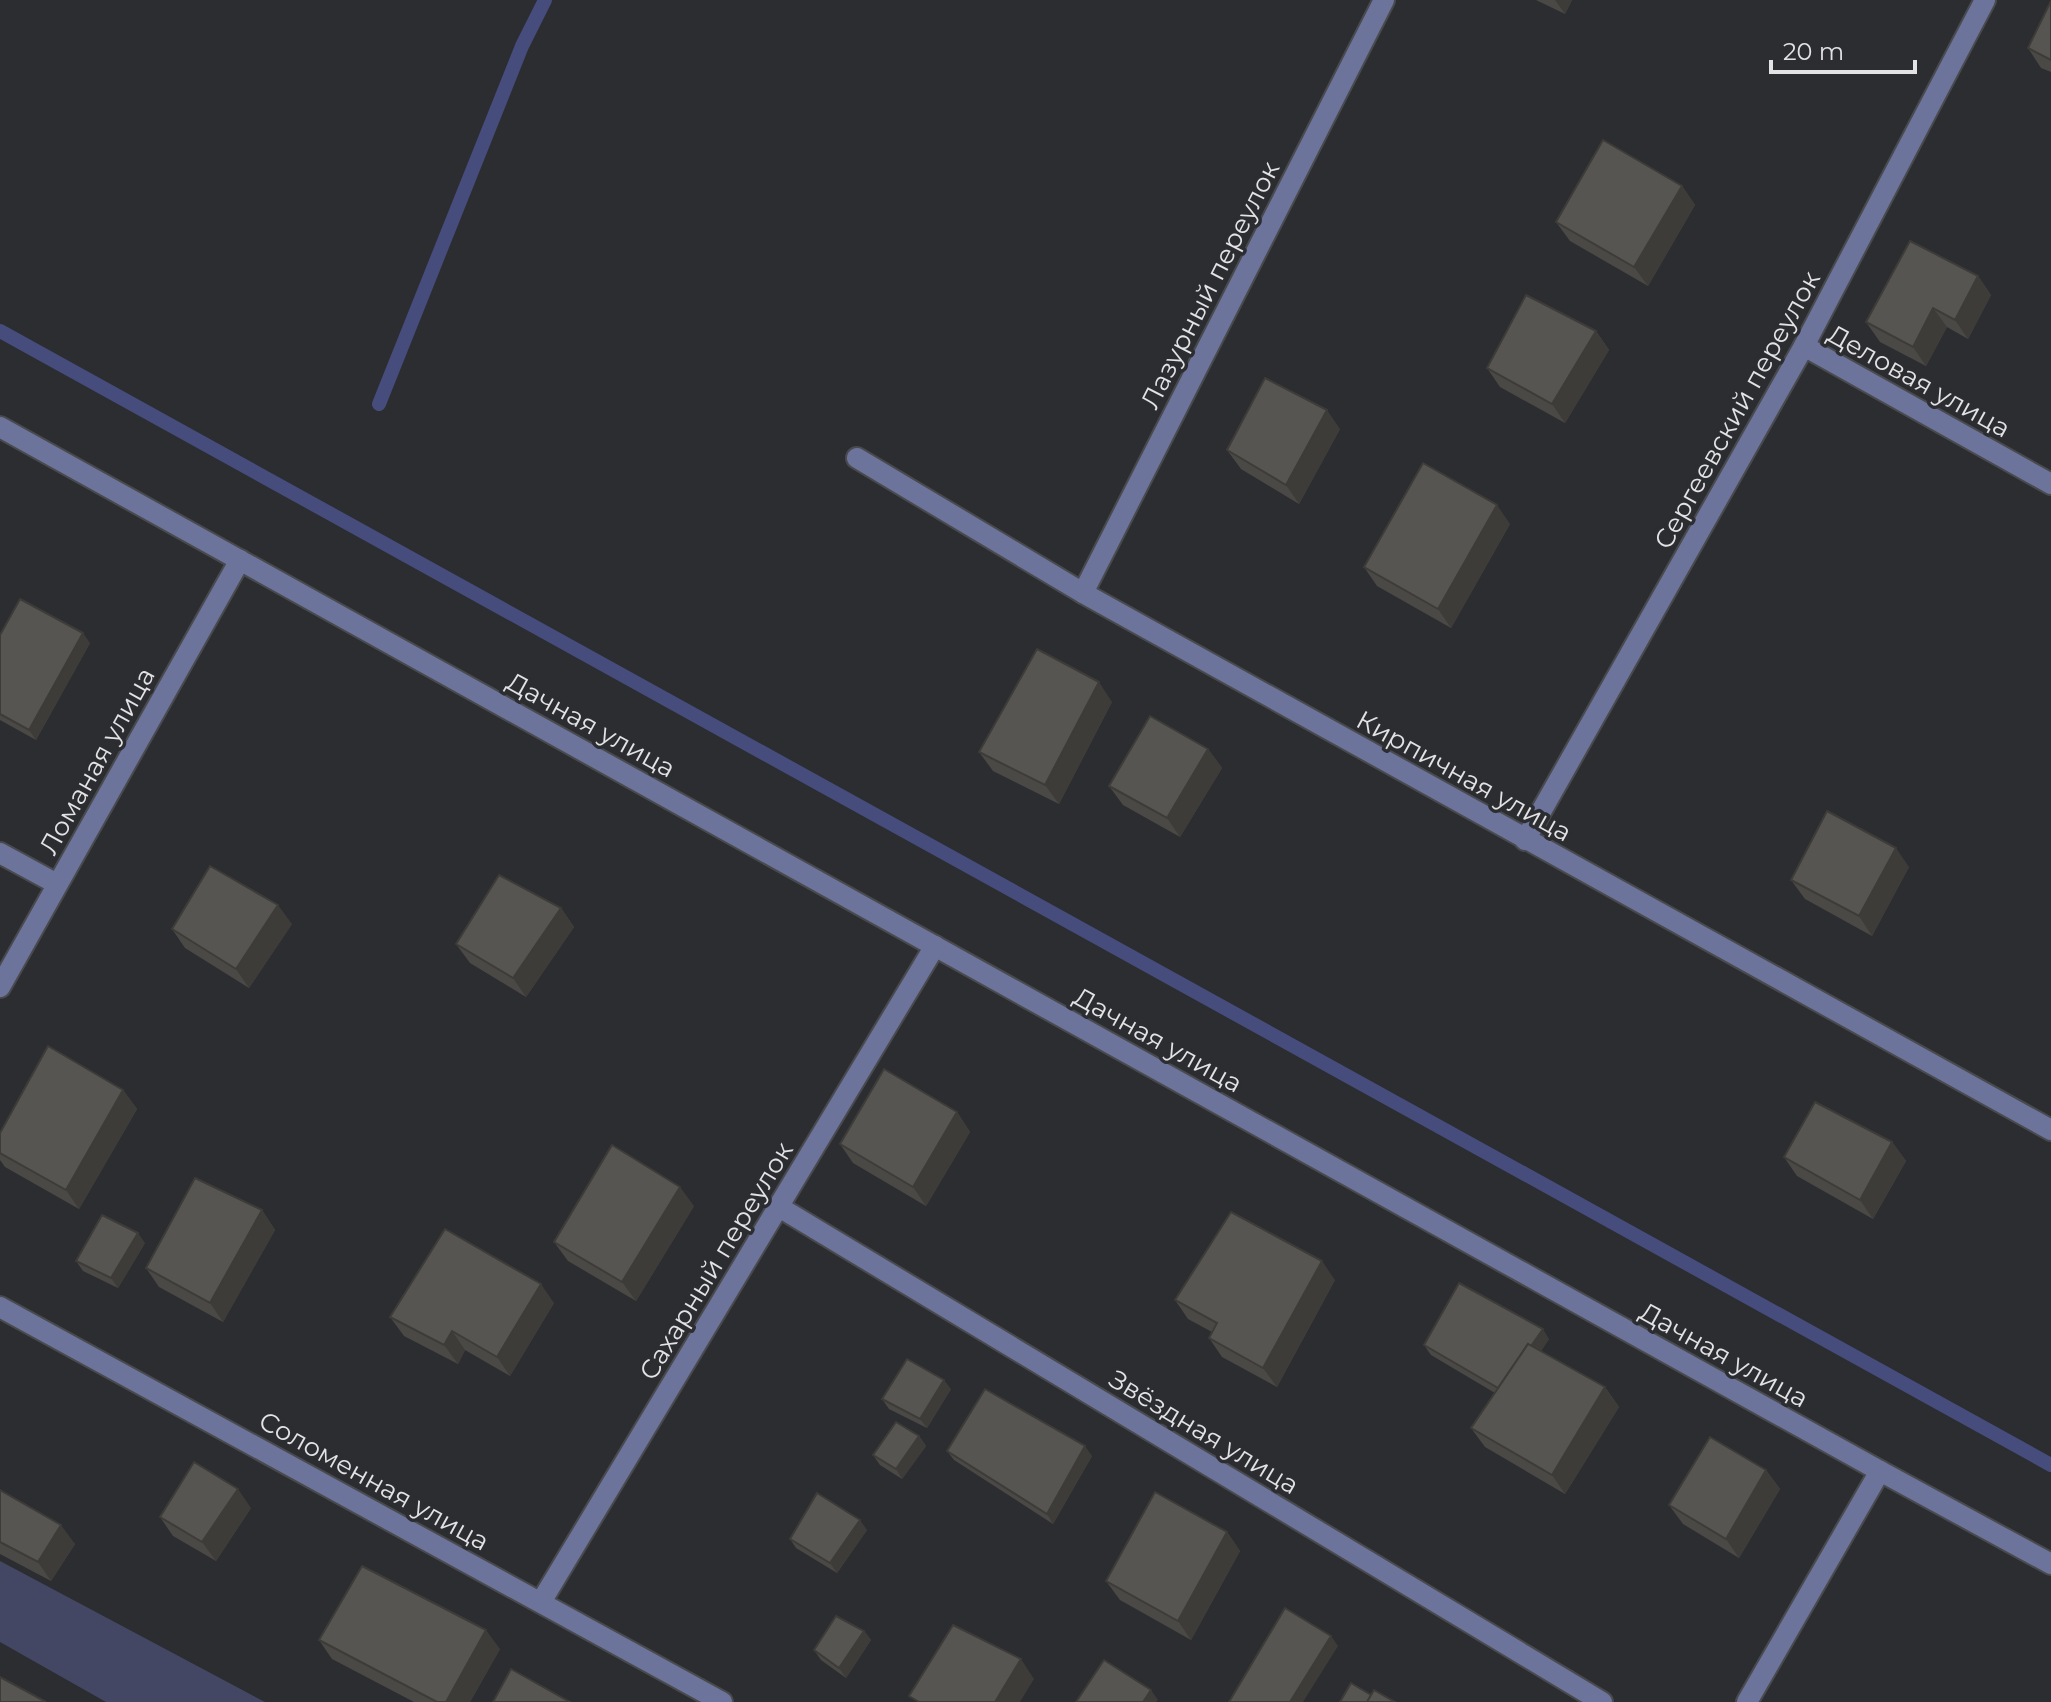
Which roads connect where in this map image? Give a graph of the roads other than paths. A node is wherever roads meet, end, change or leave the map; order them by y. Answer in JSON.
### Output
{"nodes":[{"id":1,"x":1384,"y":0,"type":"edge"},
{"id":2,"x":1985,"y":0,"type":"edge"},
{"id":3,"x":1804,"y":346,"type":"junction"},
{"id":4,"x":0,"y":427,"type":"edge"},
{"id":5,"x":857,"y":458,"type":"dead end"},
{"id":6,"x":2051,"y":484,"type":"edge"},
{"id":7,"x":240,"y":560,"type":"junction"},
{"id":8,"x":1083,"y":593,"type":"junction"},
{"id":9,"x":1525,"y":840,"type":"junction"},
{"id":10,"x":0,"y":853,"type":"edge"},
{"id":11,"x":57,"y":884,"type":"junction"},
{"id":12,"x":935,"y":946,"type":"junction"},
{"id":13,"x":0,"y":987,"type":"edge"},
{"id":14,"x":2051,"y":1130,"type":"edge"},
{"id":15,"x":779,"y":1207,"type":"junction"},
{"id":16,"x":0,"y":1307,"type":"edge"},
{"id":17,"x":1880,"y":1471,"type":"junction"},
{"id":18,"x":2051,"y":1564,"type":"edge"},
{"id":19,"x":541,"y":1602,"type":"junction"},
{"id":20,"x":722,"y":1702,"type":"edge"},
{"id":21,"x":1602,"y":1702,"type":"edge"},
{"id":22,"x":1747,"y":1702,"type":"edge"}],
"edges":[{"from":1,"to":8,"type":"street","name":"Лазурный переулок"},
{"from":2,"to":3,"type":"street","name":"Сергеевский переулок"},
{"from":3,"to":6,"type":"street","name":"Деловая улица"},
{"from":3,"to":9,"type":"street","name":"Сергеевский переулок"},
{"from":4,"to":7,"type":"street","name":"Дачная улица"},
{"from":5,"to":8,"type":"street","name":"Кирпичная улица"},
{"from":7,"to":11,"type":"street","name":"Ломаная улица"},
{"from":7,"to":12,"type":"street","name":"Дачная улица"},
{"from":8,"to":9,"type":"street","name":"Кирпичная улица"},
{"from":9,"to":14,"type":"street","name":"Кирпичная улица"},
{"from":10,"to":11,"type":"street"},
{"from":11,"to":13,"type":"street","name":"Ломаная улица"},
{"from":12,"to":15,"type":"street","name":"Сахарный переулок"},
{"from":12,"to":17,"type":"street","name":"Дачная улица"},
{"from":15,"to":19,"type":"street","name":"Сахарный переулок"},
{"from":15,"to":21,"type":"street","name":"Звёздная улица"},
{"from":16,"to":19,"type":"street","name":"Соломенная улица"},
{"from":17,"to":18,"type":"street","name":"Дачная улица"},
{"from":17,"to":22,"type":"street"},
{"from":19,"to":20,"type":"street","name":"Соломенная улица"}]}
